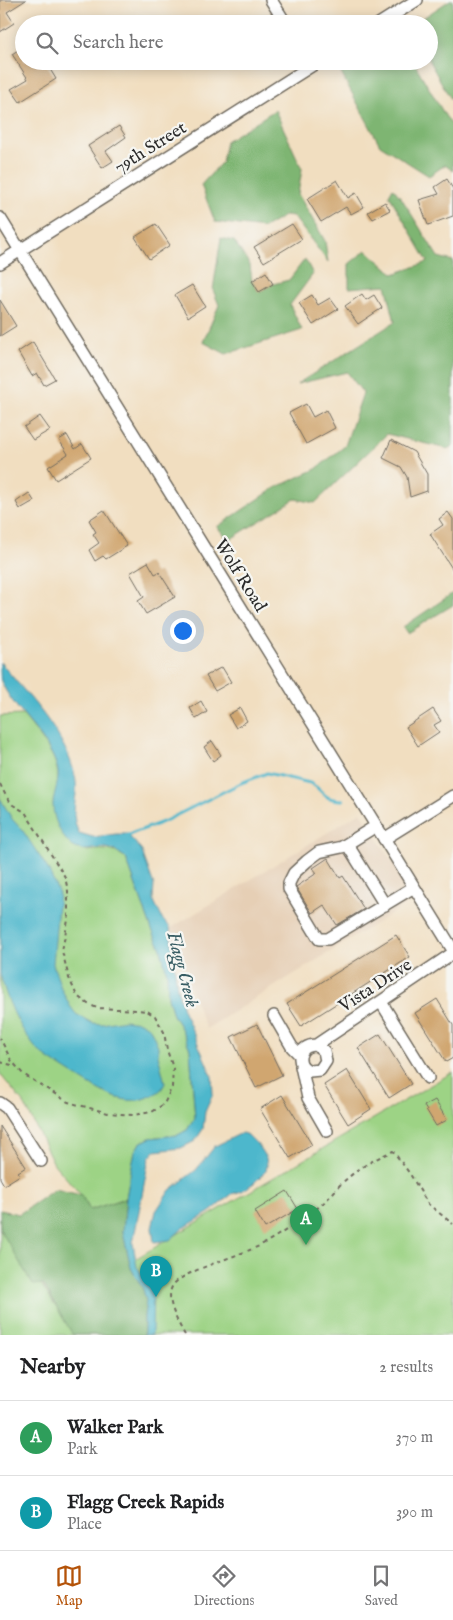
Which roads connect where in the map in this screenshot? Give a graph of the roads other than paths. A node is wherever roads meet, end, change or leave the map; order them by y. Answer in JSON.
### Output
{"nodes":[{"id":1,"x":271,"y":0,"type":"edge"},
{"id":2,"x":417,"y":0,"type":"edge"},
{"id":3,"x":280,"y":15,"type":"edge"},
{"id":4,"x":393,"y":15,"type":"edge"},
{"id":5,"x":302,"y":70,"type":"edge"},
{"id":6,"x":0,"y":218,"type":"edge"},
{"id":7,"x":20,"y":250,"type":"junction"},
{"id":8,"x":0,"y":262,"type":"edge"},
{"id":9,"x":453,"y":796,"type":"edge"},
{"id":10,"x":376,"y":826,"type":"junction"},
{"id":11,"x":384,"y":839,"type":"junction"},
{"id":12,"x":347,"y":844,"type":"junction"},
{"id":13,"x":414,"y":887,"type":"junction"},
{"id":14,"x":385,"y":905,"type":"junction"},
{"id":15,"x":453,"y":952,"type":"edge"},
{"id":16,"x":382,"y":1002,"type":"junction"},
{"id":17,"x":274,"y":1016,"type":"dead end"},
{"id":18,"x":316,"y":1045,"type":"junction"},
{"id":19,"x":300,"y":1060,"type":"junction"},
{"id":20,"x":428,"y":1078,"type":"dead end"},
{"id":21,"x":0,"y":1103,"type":"edge"},
{"id":22,"x":327,"y":1131,"type":"dead end"},
{"id":23,"x":41,"y":1162,"type":"dead end"}],
"edges":[{"from":1,"to":3,"type":"street"},
{"from":2,"to":4,"type":"street"},
{"from":5,"to":7,"type":"street","name":"79th Street"},
{"from":6,"to":7,"type":"street","name":"Wolf Road"},
{"from":7,"to":8,"type":"street","name":"79th Street"},
{"from":7,"to":10,"type":"street","name":"Wolf Road"},
{"from":9,"to":11,"type":"street"},
{"from":10,"to":11,"type":"street","name":"Wolf Road"},
{"from":10,"to":12,"type":"street"},
{"from":11,"to":13,"type":"street","name":"Wolf Road"},
{"from":12,"to":14,"type":"street"},
{"from":12,"to":14,"type":"street"},
{"from":13,"to":14,"type":"street"},
{"from":13,"to":15,"type":"street","name":"Wolf Road"},
{"from":15,"to":16,"type":"street","name":"Vista Drive"},
{"from":16,"to":18,"type":"street","name":"Vista Drive"},
{"from":16,"to":20,"type":"street"},
{"from":17,"to":19,"type":"street"},
{"from":18,"to":19,"type":"street","name":"Vista Drive"},
{"from":18,"to":19,"type":"street"},
{"from":19,"to":22,"type":"street"},
{"from":21,"to":23,"type":"street"}]}
